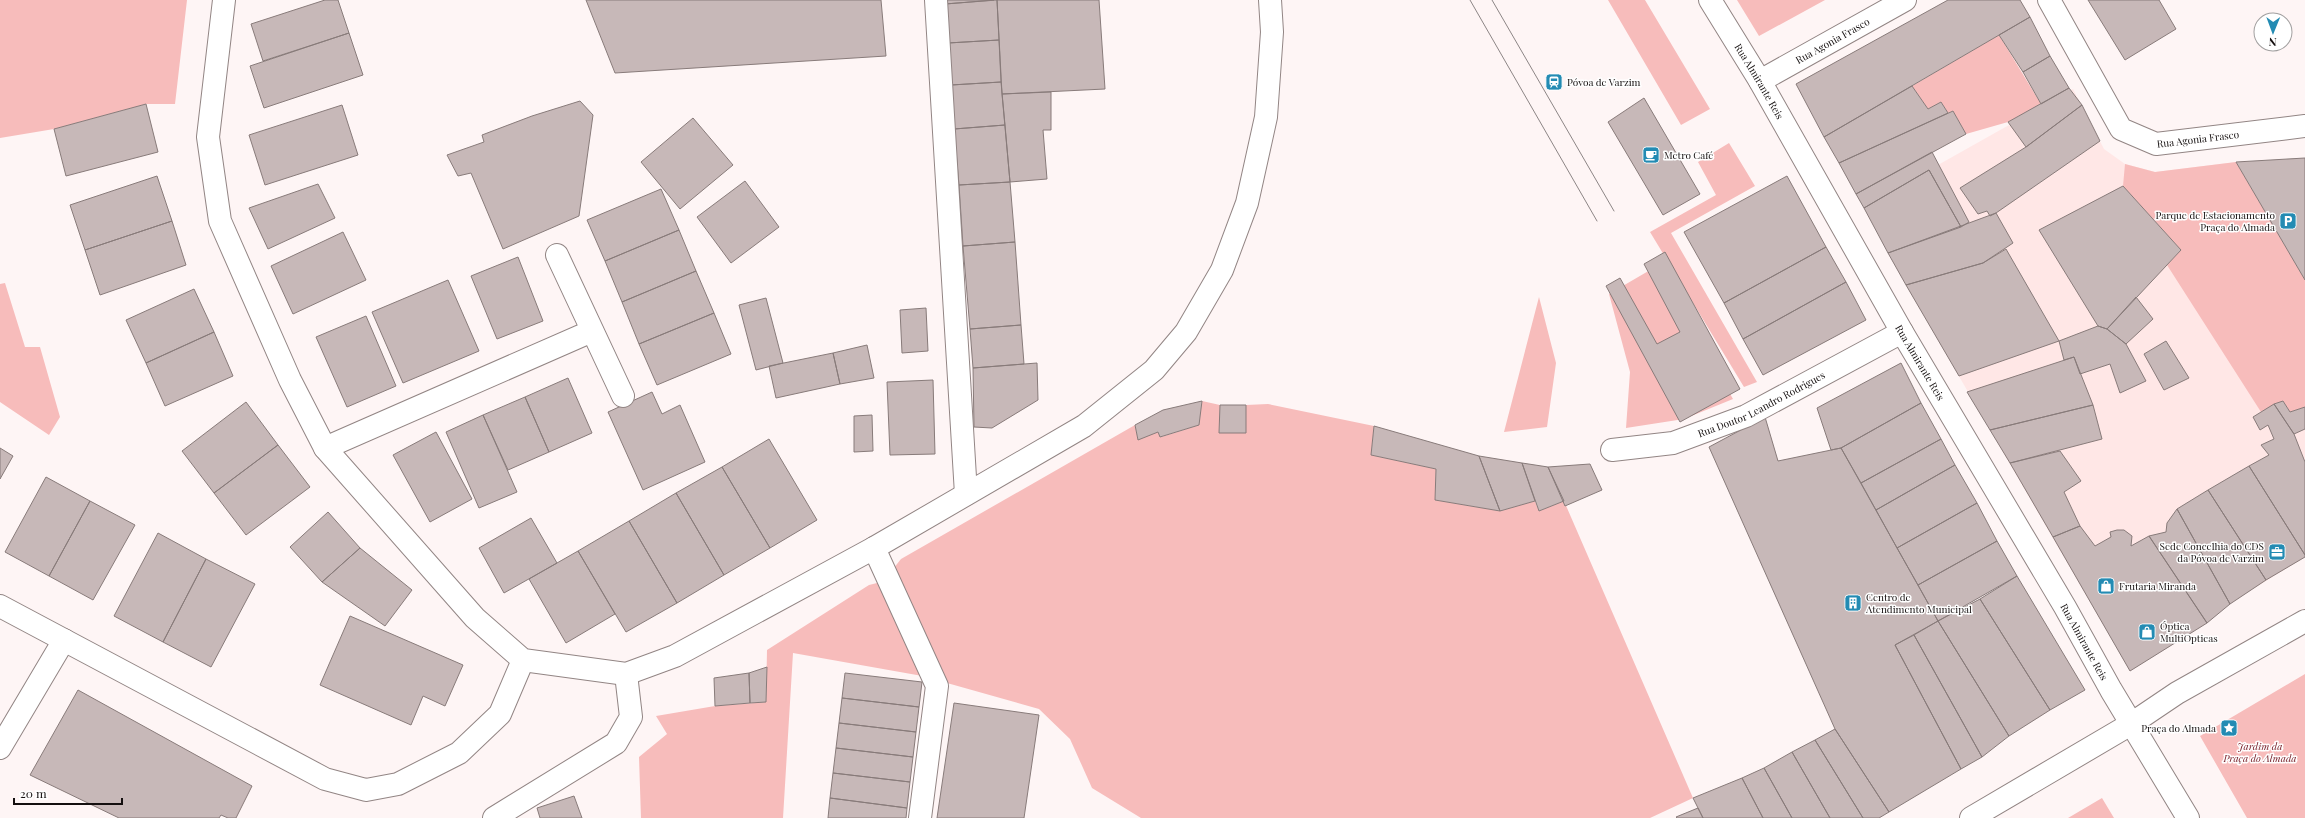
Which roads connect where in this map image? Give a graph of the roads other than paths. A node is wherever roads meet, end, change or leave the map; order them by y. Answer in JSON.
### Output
{"nodes":[{"id":1,"x":224,"y":0,"type":"edge"},
{"id":2,"x":936,"y":0,"type":"edge"},
{"id":3,"x":1270,"y":0,"type":"edge"},
{"id":4,"x":1710,"y":0,"type":"edge"},
{"id":5,"x":1905,"y":0,"type":"edge"},
{"id":6,"x":2050,"y":0,"type":"edge"},
{"id":7,"x":1760,"y":81,"type":"junction"},
{"id":8,"x":2305,"y":126,"type":"edge"},
{"id":9,"x":557,"y":254,"type":"dead end"},
{"id":10,"x":592,"y":331,"type":"junction"},
{"id":11,"x":1902,"y":332,"type":"junction"},
{"id":12,"x":623,"y":396,"type":"dead end"},
{"id":13,"x":325,"y":448,"type":"junction"},
{"id":14,"x":1612,"y":450,"type":"dead end"},
{"id":15,"x":966,"y":494,"type":"junction"},
{"id":16,"x":874,"y":548,"type":"junction"},
{"id":17,"x":0,"y":606,"type":"edge"},
{"id":18,"x":2305,"y":621,"type":"edge"},
{"id":19,"x":64,"y":640,"type":"junction"},
{"id":20,"x":523,"y":660,"type":"junction"},
{"id":21,"x":626,"y":674,"type":"junction"},
{"id":22,"x":2131,"y":724,"type":"junction"},
{"id":23,"x":0,"y":748,"type":"edge"},
{"id":24,"x":494,"y":818,"type":"edge"},
{"id":25,"x":920,"y":818,"type":"edge"},
{"id":26,"x":1971,"y":818,"type":"edge"},
{"id":27,"x":2188,"y":818,"type":"edge"}],
"edges":[{"from":1,"to":13,"type":"street"},
{"from":2,"to":15,"type":"street"},
{"from":3,"to":15,"type":"street"},
{"from":4,"to":7,"type":"street","name":"Rua Almirante Reis"},
{"from":5,"to":7,"type":"street","name":"Rua Agonia Frasco"},
{"from":6,"to":8,"type":"street","name":"Rua Agonia Frasco"},
{"from":7,"to":11,"type":"street","name":"Rua Almirante Reis"},
{"from":9,"to":10,"type":"street"},
{"from":10,"to":12,"type":"street"},
{"from":10,"to":13,"type":"street"},
{"from":11,"to":14,"type":"street","name":"Rua Doutor Leandro Rodrigues"},
{"from":11,"to":22,"type":"street","name":"Rua Almirante Reis"},
{"from":13,"to":20,"type":"street"},
{"from":15,"to":16,"type":"street"},
{"from":16,"to":21,"type":"street"},
{"from":16,"to":25,"type":"street"},
{"from":17,"to":19,"type":"street"},
{"from":18,"to":22,"type":"street"},
{"from":19,"to":20,"type":"street"},
{"from":19,"to":23,"type":"street"},
{"from":20,"to":21,"type":"street"},
{"from":21,"to":24,"type":"street"},
{"from":22,"to":26,"type":"street"},
{"from":22,"to":27,"type":"street"}]}
